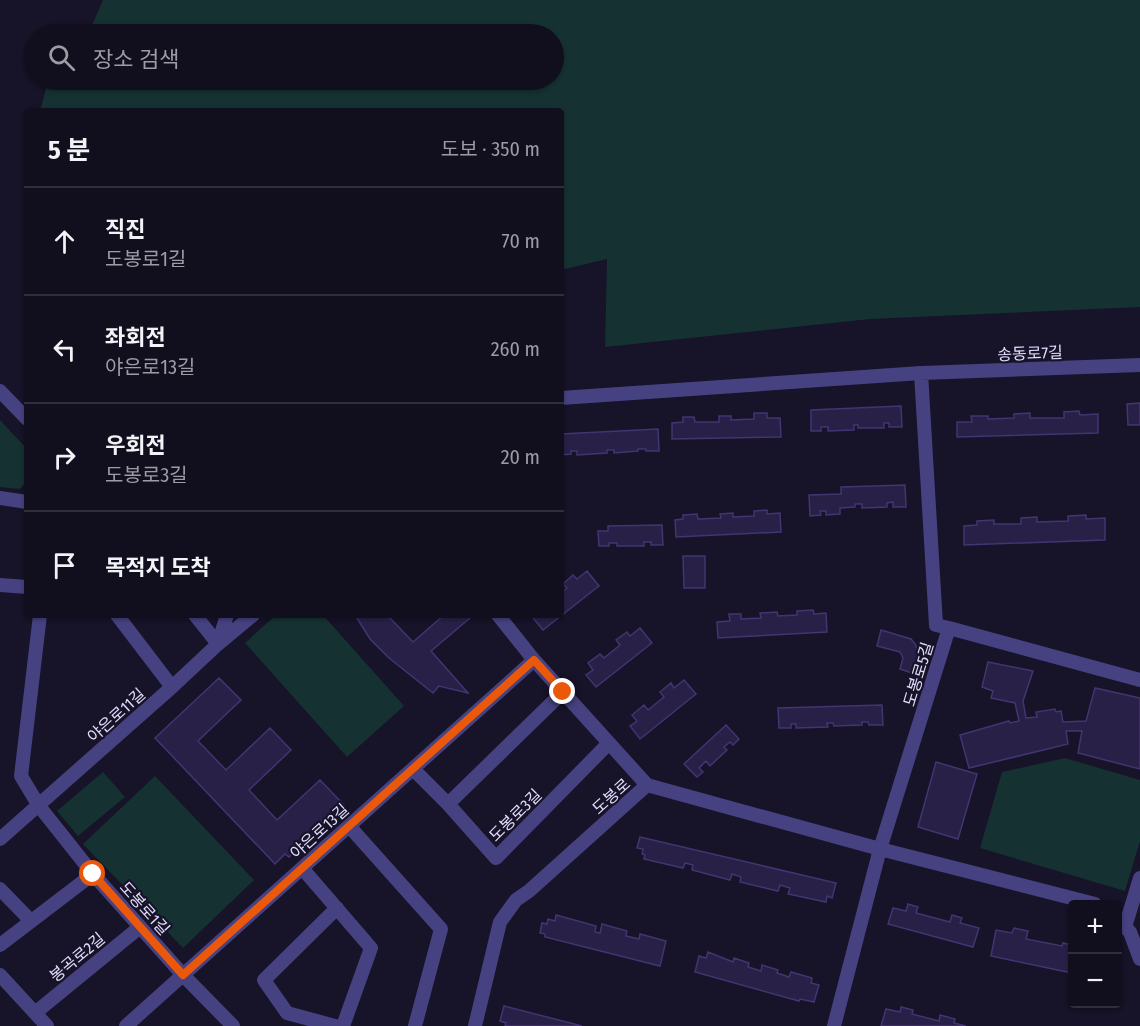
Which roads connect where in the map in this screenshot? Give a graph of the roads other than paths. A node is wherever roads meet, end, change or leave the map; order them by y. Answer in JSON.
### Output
{"nodes":[{"id":1,"x":1140,"y":365,"type":"edge"},
{"id":2,"x":921,"y":373,"type":"junction"},
{"id":3,"x":0,"y":391,"type":"edge"},
{"id":4,"x":564,"y":397,"type":"edge"},
{"id":5,"x":24,"y":416,"type":"edge"},
{"id":6,"x":0,"y":498,"type":"edge"},
{"id":7,"x":24,"y":502,"type":"edge"},
{"id":8,"x":0,"y":585,"type":"edge"},
{"id":9,"x":24,"y":587,"type":"edge"},
{"id":10,"x":40,"y":618,"type":"edge"},
{"id":11,"x":119,"y":618,"type":"edge"},
{"id":12,"x":197,"y":618,"type":"edge"},
{"id":13,"x":226,"y":618,"type":"edge"},
{"id":14,"x":249,"y":618,"type":"edge"},
{"id":15,"x":500,"y":618,"type":"edge"},
{"id":16,"x":949,"y":628,"type":"junction"},
{"id":17,"x":218,"y":644,"type":"junction"},
{"id":18,"x":534,"y":660,"type":"junction"},
{"id":19,"x":1140,"y":680,"type":"edge"},
{"id":20,"x":172,"y":687,"type":"junction"},
{"id":21,"x":563,"y":692,"type":"junction"},
{"id":22,"x":609,"y":744,"type":"junction"},
{"id":23,"x":413,"y":769,"type":"junction"},
{"id":24,"x":647,"y":785,"type":"junction"},
{"id":25,"x":448,"y":804,"type":"junction"},
{"id":26,"x":39,"y":806,"type":"junction"},
{"id":27,"x":349,"y":826,"type":"junction"},
{"id":28,"x":0,"y":839,"type":"edge"},
{"id":29,"x":880,"y":849,"type":"junction"},
{"id":30,"x":302,"y":868,"type":"junction"},
{"id":31,"x":93,"y":874,"type":"junction"},
{"id":32,"x":1140,"y":878,"type":"edge"},
{"id":33,"x":0,"y":889,"type":"edge"},
{"id":34,"x":1079,"y":900,"type":"edge"},
{"id":35,"x":337,"y":908,"type":"junction"},
{"id":36,"x":31,"y":921,"type":"junction"},
{"id":37,"x":1122,"y":921,"type":"edge"},
{"id":38,"x":1122,"y":924,"type":"edge"},
{"id":39,"x":140,"y":927,"type":"junction"},
{"id":40,"x":0,"y":945,"type":"edge"},
{"id":41,"x":1140,"y":959,"type":"edge"},
{"id":42,"x":0,"y":975,"type":"edge"},
{"id":43,"x":183,"y":975,"type":"junction"},
{"id":44,"x":35,"y":1013,"type":"junction"},
{"id":45,"x":47,"y":1026,"type":"edge"},
{"id":46,"x":126,"y":1026,"type":"edge"},
{"id":47,"x":233,"y":1026,"type":"edge"},
{"id":48,"x":335,"y":1026,"type":"edge"},
{"id":49,"x":343,"y":1026,"type":"edge"},
{"id":50,"x":415,"y":1026,"type":"edge"},
{"id":51,"x":475,"y":1026,"type":"edge"},
{"id":52,"x":834,"y":1026,"type":"edge"}],
"edges":[{"from":1,"to":2,"type":"street","name":"송동로7길"},
{"from":2,"to":4,"type":"street","name":"송동로7길"},
{"from":2,"to":16,"type":"street"},
{"from":3,"to":5,"type":"street"},
{"from":6,"to":7,"type":"street"},
{"from":8,"to":9,"type":"street"},
{"from":10,"to":26,"type":"street","name":"도봉로1길"},
{"from":11,"to":20,"type":"street"},
{"from":12,"to":17,"type":"street"},
{"from":13,"to":17,"type":"street"},
{"from":14,"to":17,"type":"street","name":"야은로11길"},
{"from":15,"to":18,"type":"street"},
{"from":16,"to":19,"type":"street","name":"도봉로5길"},
{"from":16,"to":29,"type":"street","name":"도봉로5길"},
{"from":17,"to":20,"type":"street","name":"야은로11길"},
{"from":18,"to":21,"type":"street"},
{"from":18,"to":23,"type":"street","name":"야은로13길"},
{"from":20,"to":26,"type":"street","name":"야은로11길"},
{"from":21,"to":22,"type":"street"},
{"from":21,"to":25,"type":"street"},
{"from":22,"to":24,"type":"street"},
{"from":22,"to":25,"type":"street","name":"도봉로3길"},
{"from":23,"to":25,"type":"street","name":"도봉로3길"},
{"from":23,"to":27,"type":"street","name":"야은로13길"},
{"from":24,"to":29,"type":"street","name":"도봉로"},
{"from":24,"to":51,"type":"street","name":"도봉로"},
{"from":26,"to":28,"type":"street","name":"야은로11길"},
{"from":26,"to":31,"type":"street","name":"도봉로1길"},
{"from":27,"to":30,"type":"street","name":"야은로13길"},
{"from":27,"to":50,"type":"street"},
{"from":29,"to":34,"type":"street","name":"도봉로"},
{"from":29,"to":52,"type":"street"},
{"from":30,"to":35,"type":"street"},
{"from":30,"to":43,"type":"street","name":"야은로13길"},
{"from":31,"to":36,"type":"street"},
{"from":31,"to":39,"type":"street","name":"도봉로1길"},
{"from":32,"to":37,"type":"street"},
{"from":33,"to":36,"type":"street"},
{"from":35,"to":48,"type":"street"},
{"from":35,"to":49,"type":"street"},
{"from":36,"to":40,"type":"street"},
{"from":38,"to":41,"type":"street"},
{"from":39,"to":43,"type":"street","name":"도봉로1길"},
{"from":39,"to":44,"type":"street","name":"봉곡로2길"},
{"from":42,"to":44,"type":"street"},
{"from":43,"to":46,"type":"street","name":"야은로13길"},
{"from":43,"to":47,"type":"street","name":"도봉로1길"},
{"from":44,"to":45,"type":"street"}]}
